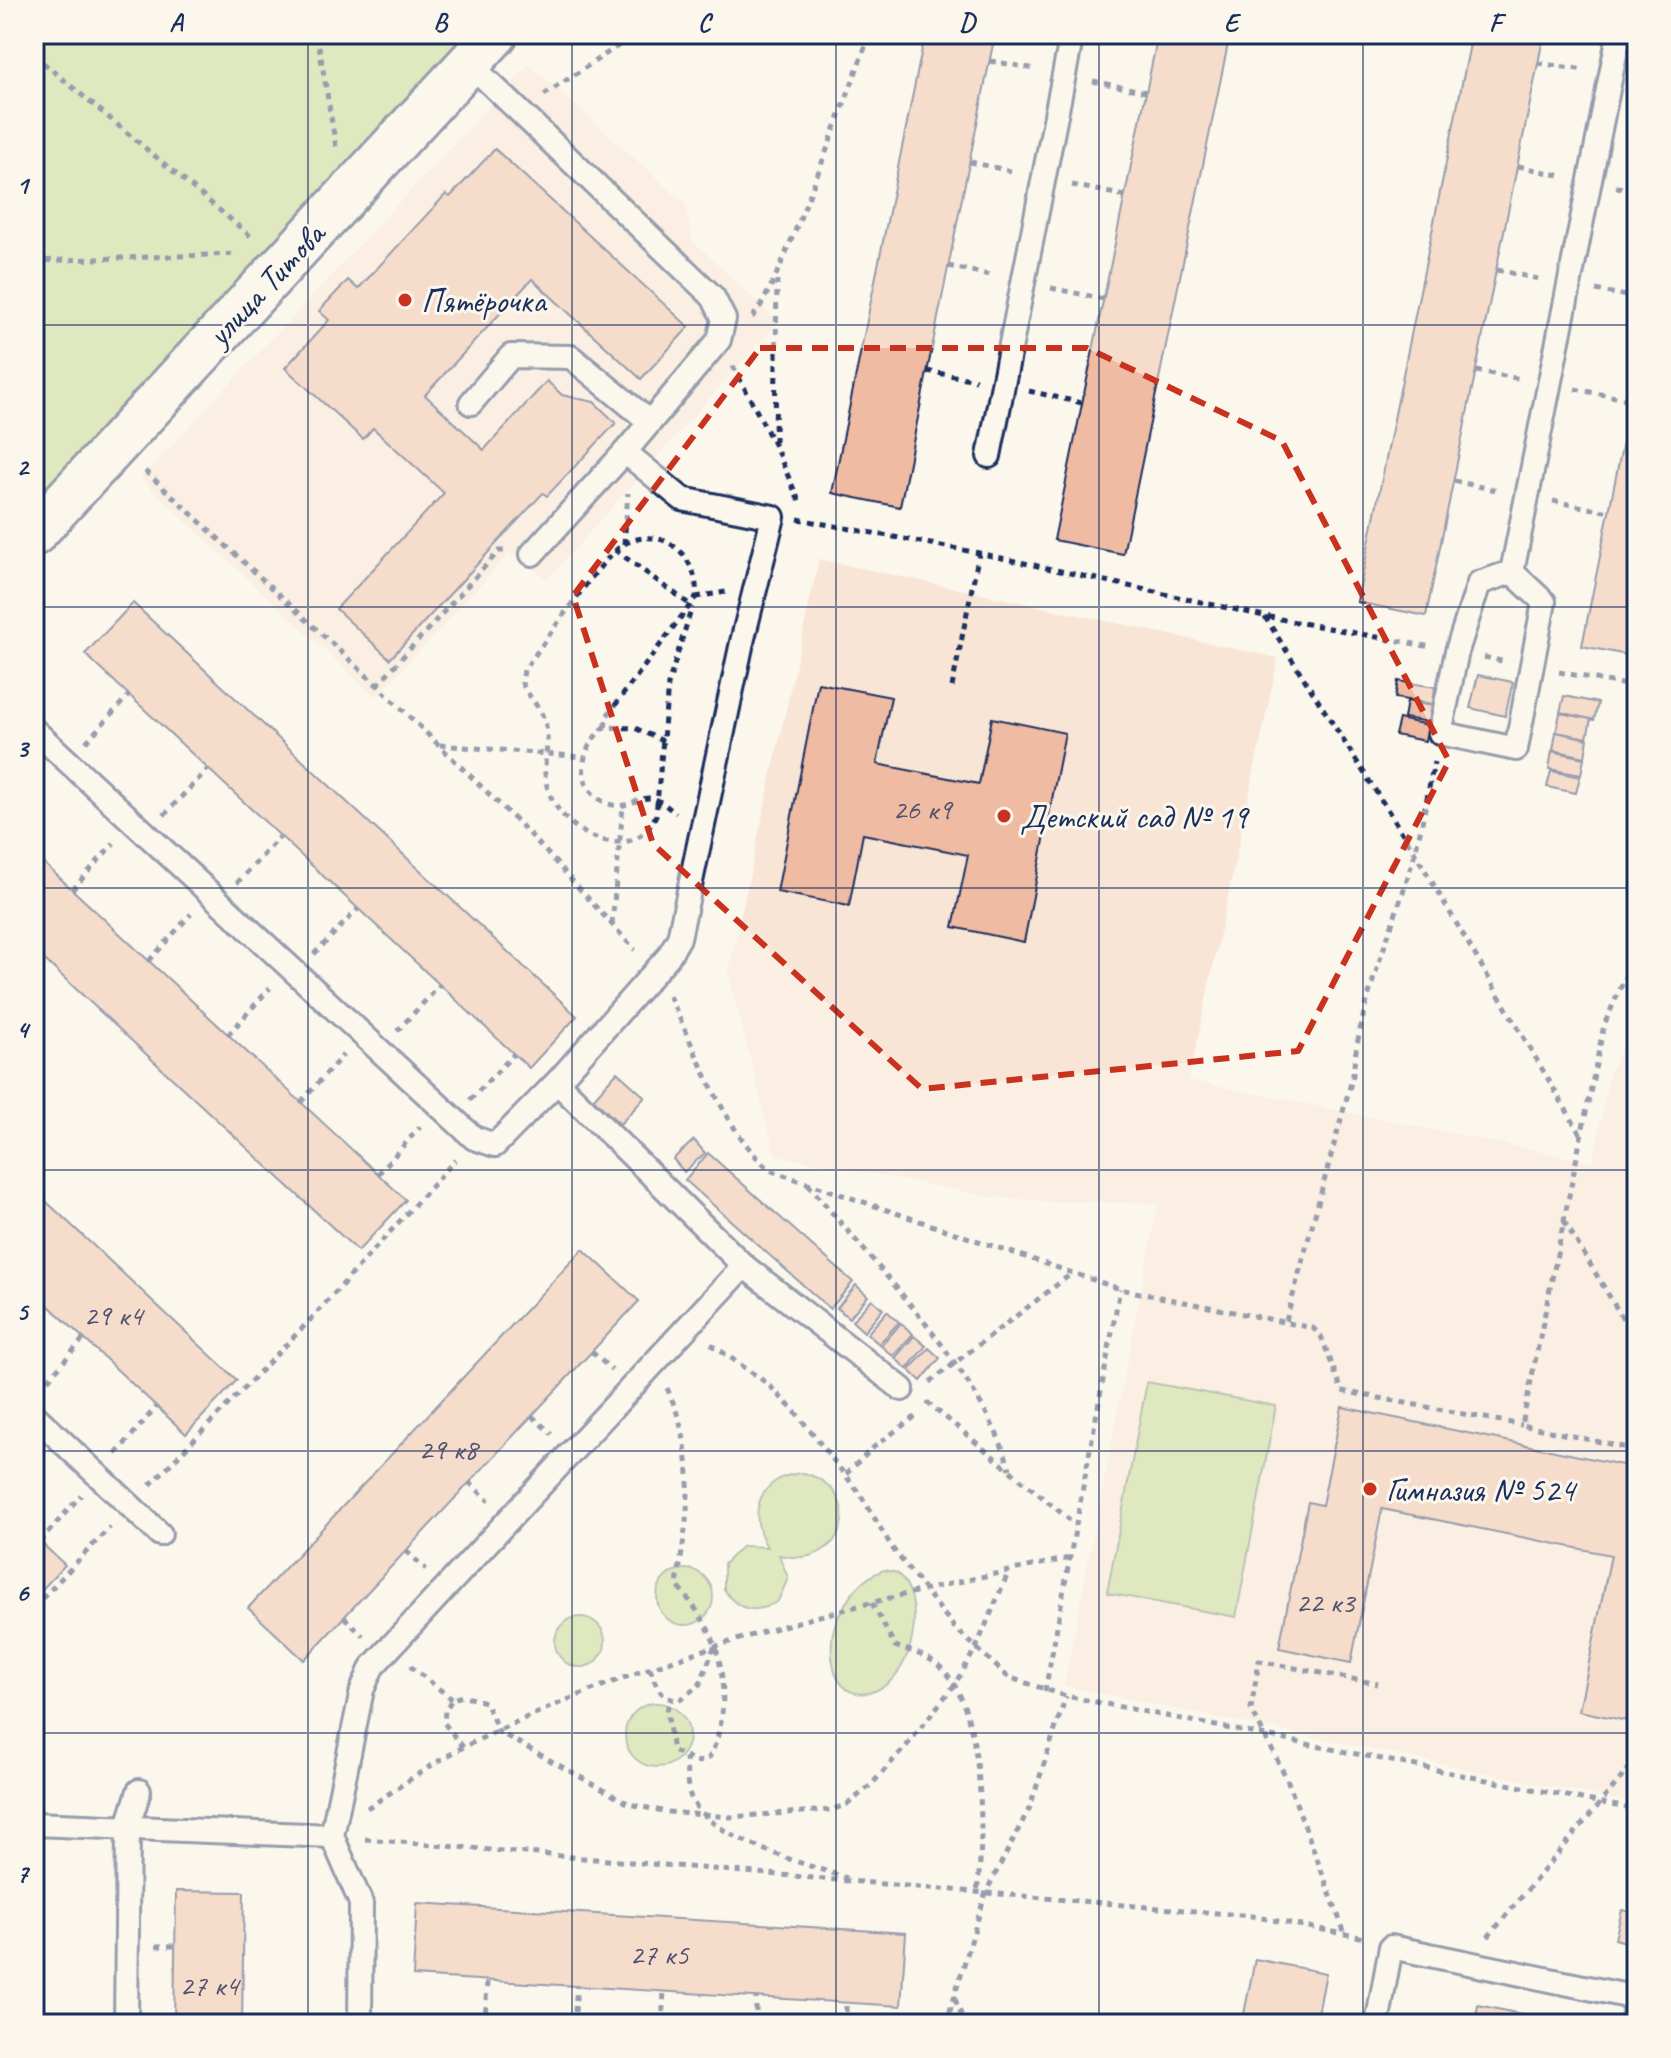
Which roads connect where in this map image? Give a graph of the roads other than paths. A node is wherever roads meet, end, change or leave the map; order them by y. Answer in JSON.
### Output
{"nodes":[{"id":1,"x":1072,"y":34,"type":"edge"},
{"id":2,"x":1619,"y":34,"type":"edge"},
{"id":3,"x":483,"y":48,"type":"edge"},
{"id":4,"x":471,"y":403,"type":"dead end"},
{"id":5,"x":650,"y":422,"type":"junction"},
{"id":6,"x":625,"y":452,"type":"junction"},
{"id":7,"x":989,"y":456,"type":"dead end"},
{"id":8,"x":34,"y":534,"type":"edge"},
{"id":9,"x":532,"y":554,"type":"road end"},
{"id":10,"x":1512,"y":572,"type":"junction"},
{"id":11,"x":34,"y":730,"type":"edge"},
{"id":12,"x":557,"y":1082,"type":"junction"},
{"id":13,"x":744,"y":1266,"type":"junction"},
{"id":14,"x":902,"y":1389,"type":"dead end"},
{"id":15,"x":34,"y":1415,"type":"edge"},
{"id":16,"x":160,"y":1534,"type":"dead end"},
{"id":17,"x":139,"y":1791,"type":"dead end"},
{"id":18,"x":34,"y":1824,"type":"edge"},
{"id":19,"x":128,"y":1826,"type":"junction"},
{"id":20,"x":332,"y":1836,"type":"junction"},
{"id":21,"x":1637,"y":1998,"type":"edge"},
{"id":22,"x":126,"y":2024,"type":"edge"},
{"id":23,"x":360,"y":2024,"type":"edge"},
{"id":24,"x":1377,"y":2024,"type":"edge"},
{"id":25,"x":1632,"y":2024,"type":"edge"}],
"edges":[{"from":1,"to":7,"type":"lane"},
{"from":2,"to":10,"type":"lane"},
{"from":3,"to":5,"type":"lane"},
{"from":3,"to":8,"type":"street","name":"улица Титова"},
{"from":4,"to":5,"type":"lane"},
{"from":5,"to":6,"type":"lane"},
{"from":6,"to":9,"type":"lane"},
{"from":6,"to":12,"type":"lane"},
{"from":10,"to":10,"type":"lane"},
{"from":11,"to":12,"type":"lane"},
{"from":12,"to":13,"type":"lane"},
{"from":13,"to":14,"type":"lane"},
{"from":13,"to":20,"type":"lane"},
{"from":15,"to":16,"type":"lane"},
{"from":17,"to":19,"type":"lane"},
{"from":18,"to":19,"type":"lane"},
{"from":19,"to":20,"type":"lane"},
{"from":19,"to":22,"type":"lane"},
{"from":20,"to":23,"type":"lane"},
{"from":21,"to":24,"type":"lane"},
{"from":21,"to":25,"type":"lane"}]}
